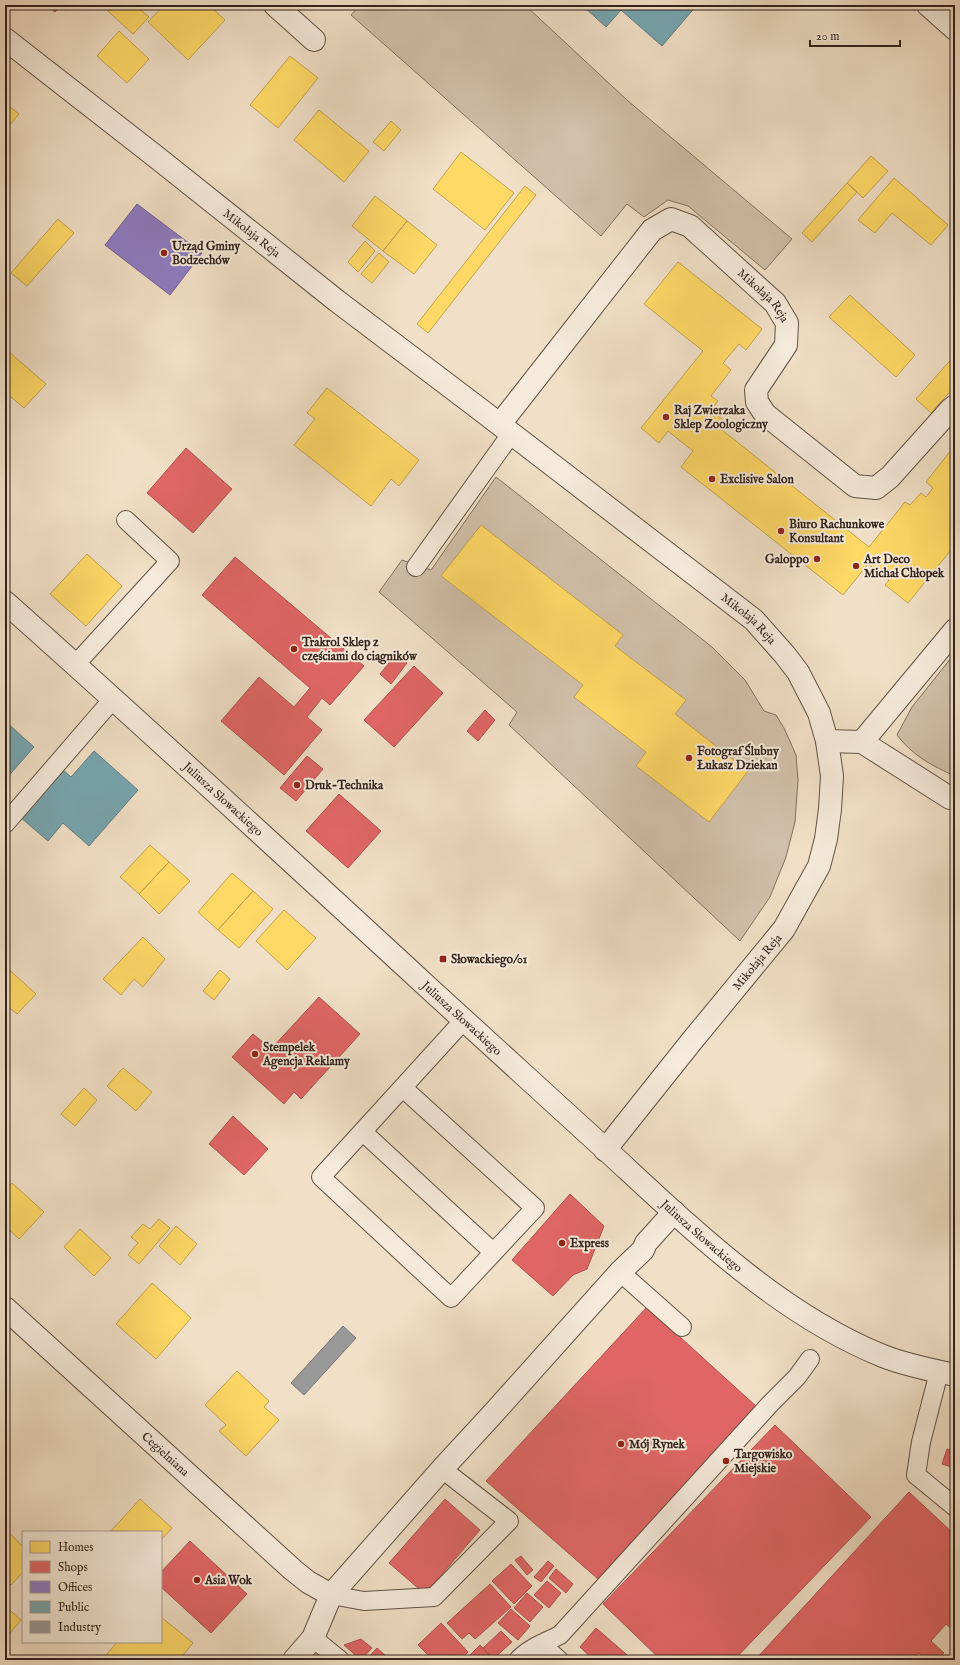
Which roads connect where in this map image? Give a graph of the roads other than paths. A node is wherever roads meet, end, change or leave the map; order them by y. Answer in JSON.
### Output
{"nodes":[{"id":1,"x":275,"y":5,"type":"edge"},
{"id":2,"x":928,"y":5,"type":"edge"},
{"id":3,"x":955,"y":29,"type":"edge"},
{"id":4,"x":5,"y":40,"type":"edge"},
{"id":5,"x":314,"y":40,"type":"dead end"},
{"id":6,"x":955,"y":406,"type":"edge"},
{"id":7,"x":505,"y":429,"type":"junction"},
{"id":8,"x":126,"y":520,"type":"dead end"},
{"id":9,"x":416,"y":567,"type":"dead end"},
{"id":10,"x":5,"y":602,"type":"edge"},
{"id":11,"x":955,"y":630,"type":"edge"},
{"id":12,"x":75,"y":665,"type":"junction"},
{"id":13,"x":113,"y":700,"type":"junction"},
{"id":14,"x":827,"y":741,"type":"junction"},
{"id":15,"x":862,"y":742,"type":"junction"},
{"id":16,"x":955,"y":798,"type":"edge"},
{"id":17,"x":5,"y":824,"type":"edge"},
{"id":18,"x":464,"y":1020,"type":"junction"},
{"id":19,"x":403,"y":1088,"type":"junction"},
{"id":20,"x":362,"y":1132,"type":"junction"},
{"id":21,"x":605,"y":1150,"type":"junction"},
{"id":22,"x":674,"y":1212,"type":"junction"},
{"id":23,"x":493,"y":1252,"type":"junction"},
{"id":24,"x":620,"y":1272,"type":"junction"},
{"id":25,"x":5,"y":1308,"type":"edge"},
{"id":26,"x":682,"y":1327,"type":"dead end"},
{"id":27,"x":810,"y":1359,"type":"dead end"},
{"id":28,"x":947,"y":1373,"type":"edge"},
{"id":29,"x":442,"y":1469,"type":"junction"},
{"id":30,"x":955,"y":1507,"type":"edge"},
{"id":31,"x":331,"y":1595,"type":"junction"},
{"id":32,"x":313,"y":1638,"type":"junction"},
{"id":33,"x":541,"y":1644,"type":"junction"},
{"id":34,"x":294,"y":1660,"type":"edge"},
{"id":35,"x":340,"y":1660,"type":"edge"},
{"id":36,"x":518,"y":1660,"type":"edge"},
{"id":37,"x":559,"y":1660,"type":"edge"}],
"edges":[{"from":1,"to":5,"type":"street"},
{"from":2,"to":3,"type":"street"},
{"from":4,"to":7,"type":"street","name":"Mikołaja Reja"},
{"from":6,"to":7,"type":"street","name":"Mikołaja Reja"},
{"from":7,"to":9,"type":"lane"},
{"from":7,"to":14,"type":"street","name":"Mikołaja Reja"},
{"from":8,"to":12,"type":"lane"},
{"from":10,"to":12,"type":"street","name":"Juliusza Słowackiego"},
{"from":11,"to":15,"type":"street"},
{"from":12,"to":13,"type":"street","name":"Juliusza Słowackiego"},
{"from":13,"to":17,"type":"lane"},
{"from":13,"to":18,"type":"street","name":"Juliusza Słowackiego"},
{"from":14,"to":15,"type":"street"},
{"from":14,"to":21,"type":"street","name":"Mikołaja Reja"},
{"from":15,"to":16,"type":"street"},
{"from":18,"to":19,"type":"lane"},
{"from":18,"to":21,"type":"street","name":"Juliusza Słowackiego"},
{"from":19,"to":20,"type":"lane"},
{"from":19,"to":23,"type":"lane"},
{"from":20,"to":23,"type":"lane"},
{"from":20,"to":23,"type":"lane"},
{"from":21,"to":22,"type":"street","name":"Juliusza Słowackiego"},
{"from":22,"to":24,"type":"street"},
{"from":22,"to":28,"type":"street","name":"Juliusza Słowackiego"},
{"from":24,"to":26,"type":"lane"},
{"from":24,"to":29,"type":"street"},
{"from":25,"to":31,"type":"street","name":"Cegielniana"},
{"from":27,"to":33,"type":"lane"},
{"from":28,"to":30,"type":"lane"},
{"from":29,"to":31,"type":"street"},
{"from":29,"to":31,"type":"lane"},
{"from":31,"to":32,"type":"street"},
{"from":32,"to":34,"type":"street"},
{"from":32,"to":35,"type":"lane"},
{"from":33,"to":36,"type":"lane"},
{"from":33,"to":37,"type":"lane"}]}
